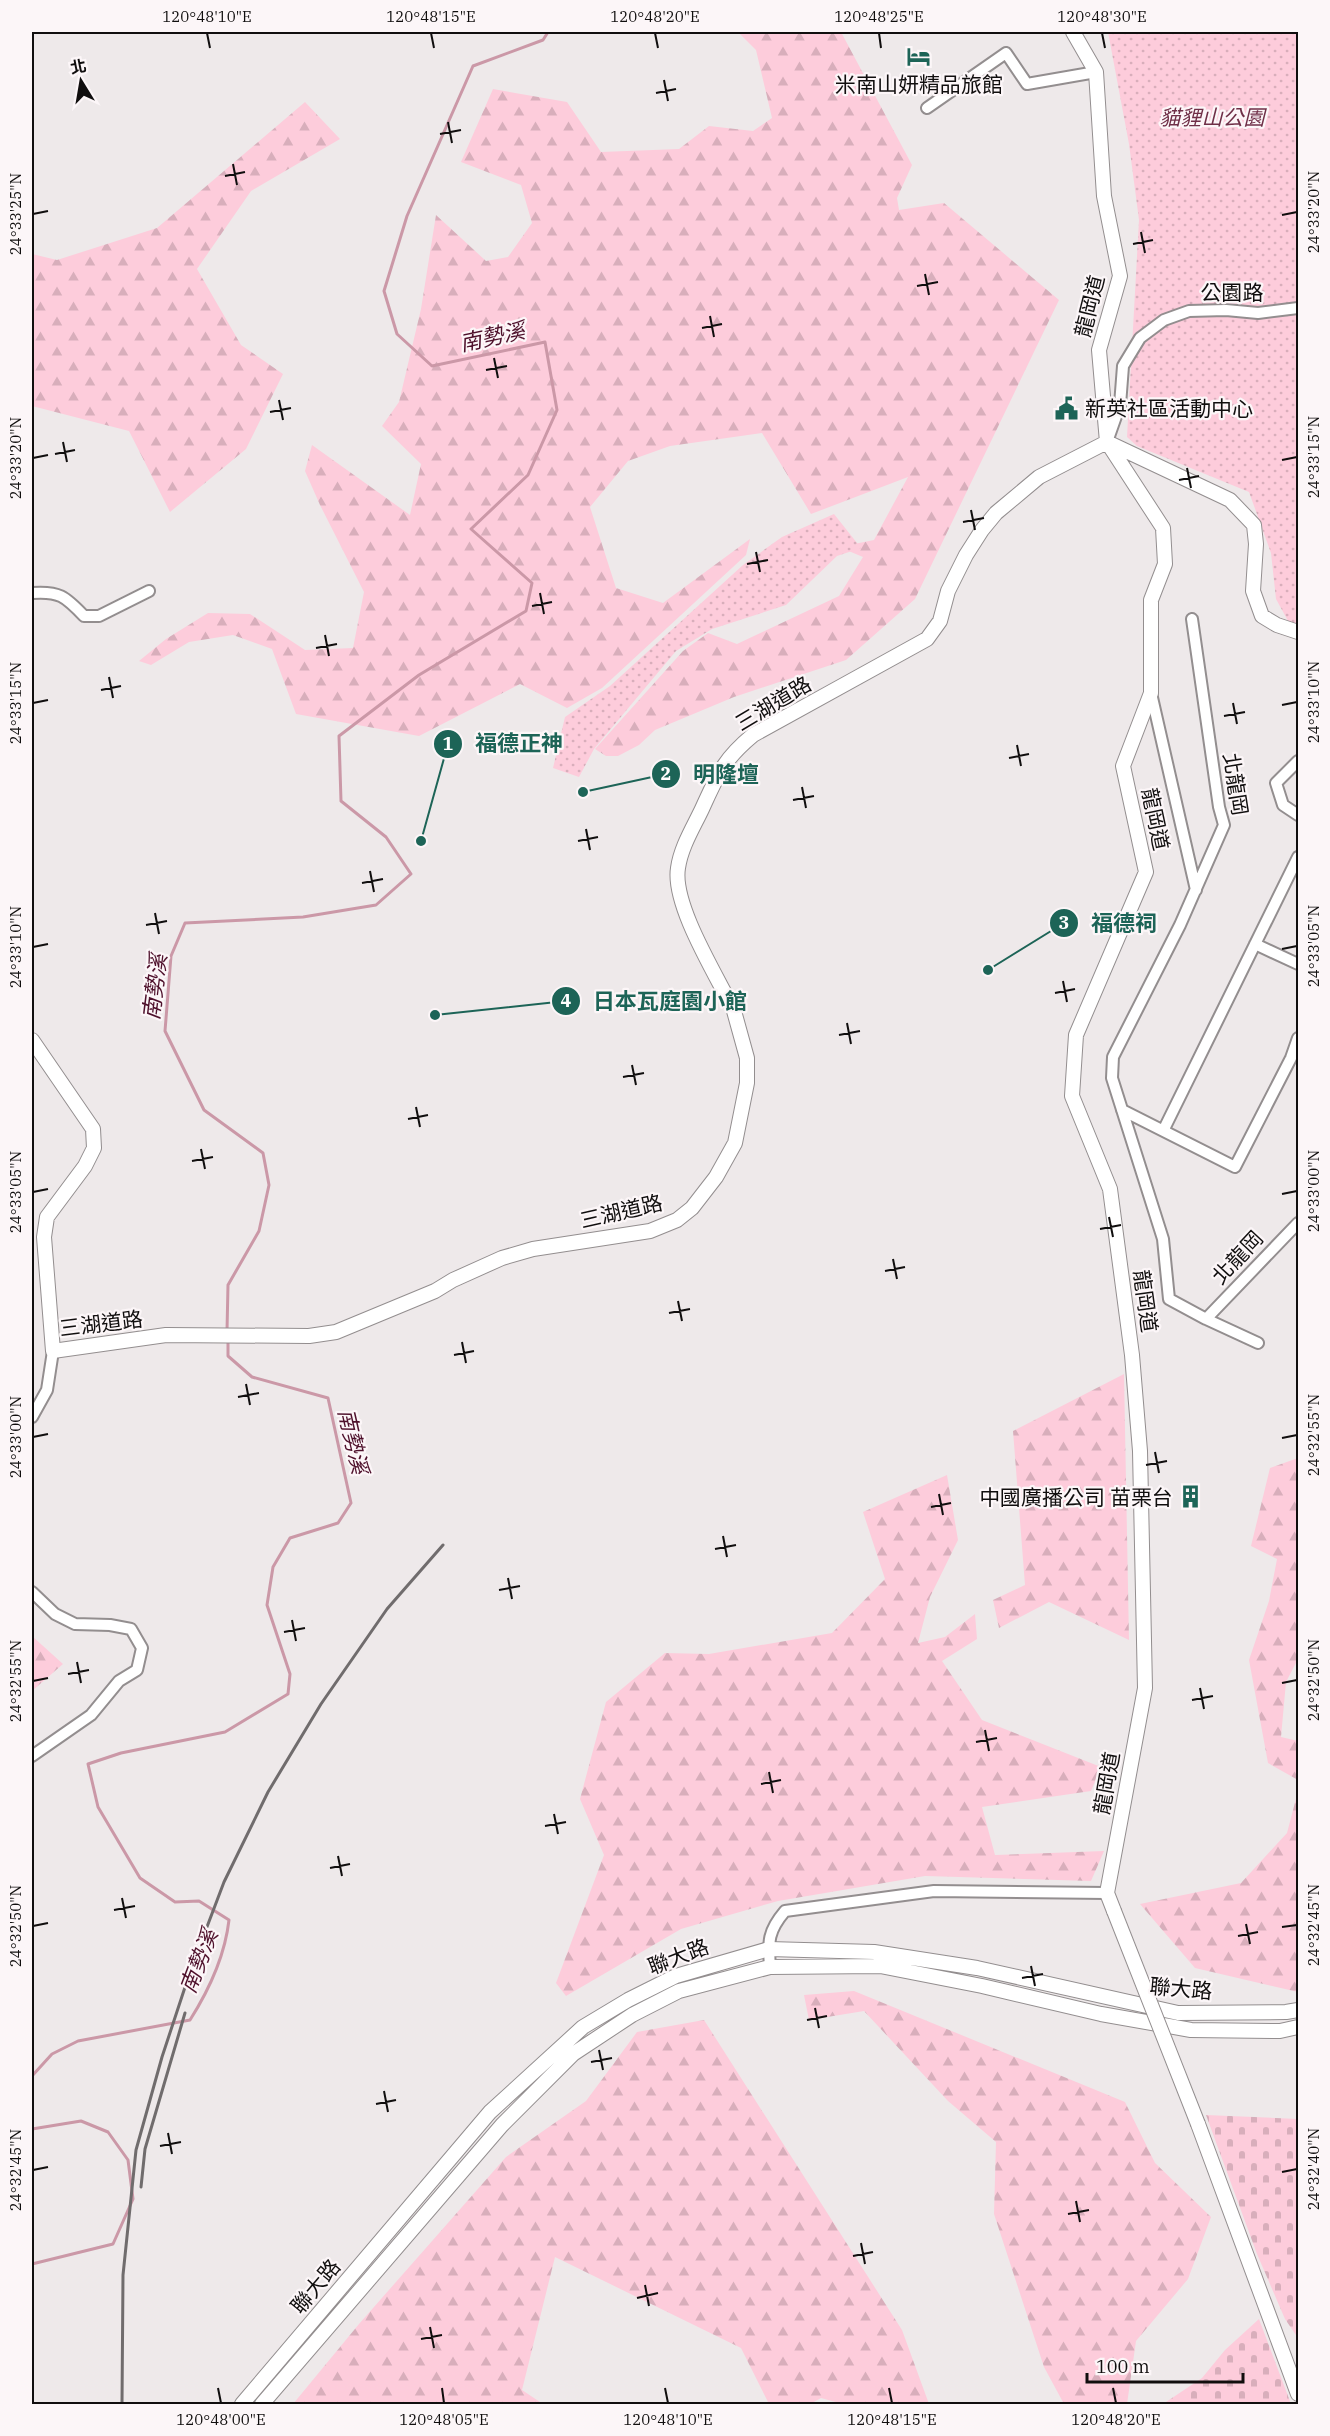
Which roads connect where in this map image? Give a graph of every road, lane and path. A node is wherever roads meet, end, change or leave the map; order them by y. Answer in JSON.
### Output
{"nodes":[{"id":1,"x":1072,"y":32,"type":"edge"},
{"id":2,"x":1096,"y":72,"type":"junction"},
{"id":3,"x":927,"y":108,"type":"dead end"},
{"id":4,"x":1299,"y":308,"type":"edge"},
{"id":5,"x":1107,"y":442,"type":"junction"},
{"id":6,"x":149,"y":591,"type":"dead end"},
{"id":7,"x":32,"y":593,"type":"edge"},
{"id":8,"x":1192,"y":619,"type":"dead end"},
{"id":9,"x":1299,"y":632,"type":"edge"},
{"id":10,"x":1151,"y":693,"type":"junction"},
{"id":11,"x":1299,"y":761,"type":"edge"},
{"id":12,"x":1299,"y":815,"type":"edge"},
{"id":13,"x":1299,"y":857,"type":"edge"},
{"id":14,"x":1196,"y":890,"type":"junction"},
{"id":15,"x":1255,"y":944,"type":"junction"},
{"id":16,"x":1299,"y":964,"type":"edge"},
{"id":17,"x":1299,"y":1038,"type":"edge"},
{"id":18,"x":32,"y":1040,"type":"edge"},
{"id":19,"x":1295,"y":1055,"type":"edge"},
{"id":20,"x":1122,"y":1110,"type":"junction"},
{"id":21,"x":1164,"y":1129,"type":"junction"},
{"id":22,"x":1299,"y":1222,"type":"edge"},
{"id":23,"x":1206,"y":1320,"type":"junction"},
{"id":24,"x":1258,"y":1343,"type":"dead end"},
{"id":25,"x":53,"y":1351,"type":"junction"},
{"id":26,"x":32,"y":1417,"type":"edge"},
{"id":27,"x":32,"y":1592,"type":"edge"},
{"id":28,"x":32,"y":1756,"type":"edge"},
{"id":29,"x":1107,"y":1893,"type":"junction"},
{"id":30,"x":769,"y":1949,"type":"junction"},
{"id":31,"x":770,"y":1967,"type":"junction"},
{"id":32,"x":1299,"y":2010,"type":"edge"},
{"id":33,"x":1299,"y":2027,"type":"edge"},
{"id":34,"x":490,"y":2112,"type":"junction"},
{"id":35,"x":502,"y":2125,"type":"junction"},
{"id":36,"x":1298,"y":2393,"type":"edge"},
{"id":37,"x":242,"y":2404,"type":"edge"},
{"id":38,"x":262,"y":2404,"type":"edge"}],
"edges":[{"from":1,"to":2,"type":"street","name":"龍岡道"},
{"from":2,"to":3,"type":"street"},
{"from":2,"to":5,"type":"street","name":"龍岡道"},
{"from":4,"to":5,"type":"street","name":"公園路"},
{"from":5,"to":9,"type":"street"},
{"from":5,"to":10,"type":"street","name":"龍岡道"},
{"from":5,"to":25,"type":"street","name":"三湖道路"},
{"from":6,"to":7,"type":"street"},
{"from":8,"to":14,"type":"street","name":"北龍岡"},
{"from":10,"to":14,"type":"street"},
{"from":10,"to":29,"type":"street","name":"龍岡道"},
{"from":11,"to":12,"type":"street","name":"北龍岡"},
{"from":13,"to":15,"type":"street"},
{"from":14,"to":20,"type":"street","name":"北龍岡"},
{"from":15,"to":16,"type":"street"},
{"from":15,"to":21,"type":"street"},
{"from":17,"to":19,"type":"street"},
{"from":18,"to":25,"type":"street","name":"三湖道路"},
{"from":19,"to":21,"type":"street"},
{"from":20,"to":21,"type":"street"},
{"from":20,"to":23,"type":"street","name":"北龍岡"},
{"from":22,"to":23,"type":"street","name":"北龍岡"},
{"from":23,"to":24,"type":"street","name":"北龍岡"},
{"from":25,"to":26,"type":"street"},
{"from":27,"to":28,"type":"street"},
{"from":29,"to":30,"type":"street"},
{"from":29,"to":36,"type":"street","bridge":true},
{"from":30,"to":31,"type":"street"},
{"from":30,"to":32,"type":"street","name":"聯大路"},
{"from":30,"to":34,"type":"street","name":"聯大路"},
{"from":31,"to":33,"type":"street","name":"聯大路"},
{"from":31,"to":35,"type":"street","name":"聯大路"},
{"from":34,"to":35,"type":"street"},
{"from":34,"to":37,"type":"street","name":"聯大路"},
{"from":35,"to":38,"type":"street","name":"聯大路"}]}
